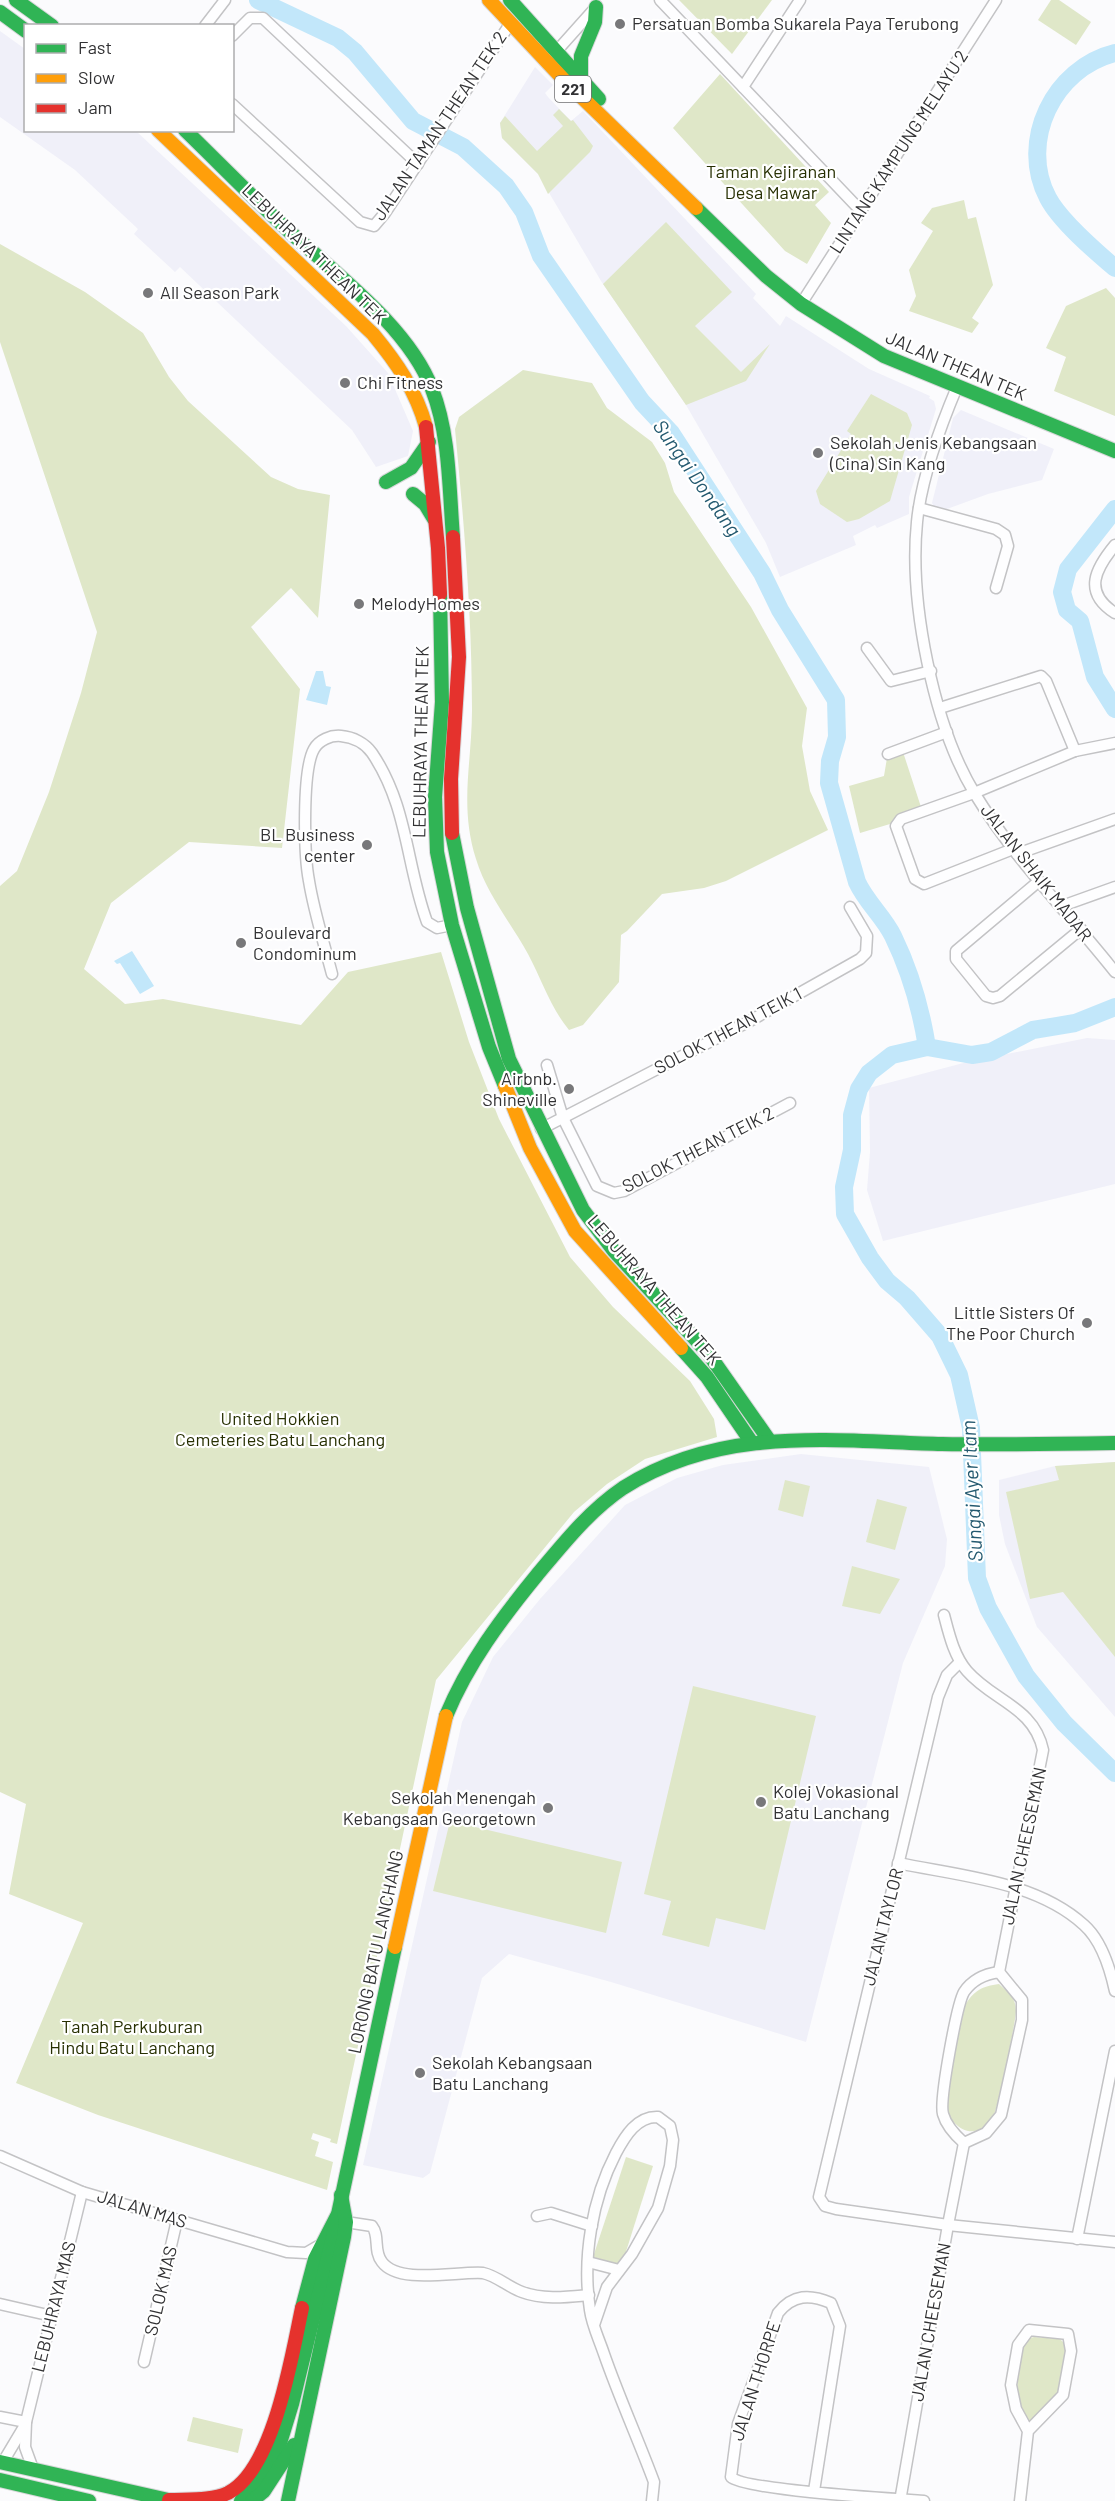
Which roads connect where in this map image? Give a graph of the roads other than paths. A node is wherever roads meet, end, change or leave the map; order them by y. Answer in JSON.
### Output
{"nodes":[{"id":1,"x":16,"y":0,"type":"edge"},
{"id":2,"x":225,"y":0,"type":"edge"},
{"id":3,"x":489,"y":0,"type":"edge"},
{"id":4,"x":510,"y":0,"type":"edge"},
{"id":5,"x":660,"y":0,"type":"edge"},
{"id":6,"x":800,"y":0,"type":"edge"},
{"id":7,"x":996,"y":0,"type":"edge"},
{"id":8,"x":598,"y":3,"type":"edge"},
{"id":9,"x":0,"y":12,"type":"edge"},
{"id":10,"x":49,"y":24,"type":"edge"},
{"id":11,"x":207,"y":24,"type":"edge"},
{"id":12,"x":510,"y":24,"type":"junction"},
{"id":13,"x":24,"y":30,"type":"edge"},
{"id":14,"x":234,"y":34,"type":"edge"},
{"id":15,"x":557,"y":51,"type":"junction"},
{"id":16,"x":547,"y":62,"type":"junction"},
{"id":17,"x":581,"y":79,"type":"junction"},
{"id":18,"x":743,"y":87,"type":"junction"},
{"id":19,"x":234,"y":106,"type":"edge"},
{"id":20,"x":160,"y":132,"type":"edge"},
{"id":21,"x":187,"y":132,"type":"edge"},
{"id":22,"x":418,"y":164,"type":"junction"},
{"id":23,"x":661,"y":173,"type":"junction"},
{"id":24,"x":861,"y":211,"type":"junction"},
{"id":25,"x":801,"y":304,"type":"junction"},
{"id":26,"x":957,"y":387,"type":"junction"},
{"id":27,"x":443,"y":426,"type":"junction"},
{"id":28,"x":429,"y":442,"type":"junction"},
{"id":29,"x":1115,"y":451,"type":"edge"},
{"id":30,"x":386,"y":482,"type":"dead end"},
{"id":31,"x":435,"y":490,"type":"junction"},
{"id":32,"x":413,"y":494,"type":"dead end"},
{"id":33,"x":919,"y":508,"type":"junction"},
{"id":34,"x":435,"y":521,"type":"junction"},
{"id":35,"x":1115,"y":545,"type":"edge"},
{"id":36,"x":455,"y":558,"type":"junction"},
{"id":37,"x":996,"y":588,"type":"dead end"},
{"id":38,"x":1115,"y":613,"type":"edge"},
{"id":39,"x":867,"y":648,"type":"dead end"},
{"id":40,"x":931,"y":672,"type":"junction"},
{"id":41,"x":940,"y":708,"type":"junction"},
{"id":42,"x":947,"y":732,"type":"junction"},
{"id":43,"x":1115,"y":743,"type":"edge"},
{"id":44,"x":1075,"y":751,"type":"junction"},
{"id":45,"x":888,"y":754,"type":"dead end"},
{"id":46,"x":974,"y":793,"type":"junction"},
{"id":47,"x":1115,"y":819,"type":"edge"},
{"id":48,"x":1015,"y":852,"type":"junction"},
{"id":49,"x":456,"y":860,"type":"junction"},
{"id":50,"x":1039,"y":881,"type":"junction"},
{"id":51,"x":1115,"y":887,"type":"edge"},
{"id":52,"x":1062,"y":906,"type":"junction"},
{"id":53,"x":850,"y":907,"type":"dead end"},
{"id":54,"x":452,"y":925,"type":"junction"},
{"id":55,"x":1081,"y":929,"type":"junction"},
{"id":56,"x":1115,"y":972,"type":"edge"},
{"id":57,"x":332,"y":974,"type":"dead end"},
{"id":58,"x":489,"y":988,"type":"junction"},
{"id":59,"x":548,"y":1065,"type":"dead end"},
{"id":60,"x":790,"y":1103,"type":"dead end"},
{"id":61,"x":563,"y":1118,"type":"junction"},
{"id":62,"x":541,"y":1129,"type":"junction"},
{"id":63,"x":719,"y":1393,"type":"junction"},
{"id":64,"x":769,"y":1440,"type":"junction"},
{"id":65,"x":752,"y":1443,"type":"junction"},
{"id":66,"x":1115,"y":1443,"type":"edge"},
{"id":67,"x":706,"y":1455,"type":"junction"},
{"id":68,"x":944,"y":1615,"type":"dead end"},
{"id":69,"x":960,"y":1662,"type":"junction"},
{"id":70,"x":898,"y":1863,"type":"junction"},
{"id":71,"x":1014,"y":1888,"type":"junction"},
{"id":72,"x":999,"y":1972,"type":"junction"},
{"id":73,"x":1115,"y":1990,"type":"edge"},
{"id":74,"x":1115,"y":2051,"type":"edge"},
{"id":75,"x":964,"y":2143,"type":"junction"},
{"id":76,"x":0,"y":2156,"type":"edge"},
{"id":77,"x":82,"y":2192,"type":"junction"},
{"id":78,"x":537,"y":2216,"type":"dead end"},
{"id":79,"x":342,"y":2219,"type":"junction"},
{"id":80,"x":177,"y":2220,"type":"junction"},
{"id":81,"x":948,"y":2225,"type":"junction"},
{"id":82,"x":592,"y":2226,"type":"junction"},
{"id":83,"x":1077,"y":2239,"type":"junction"},
{"id":84,"x":1115,"y":2242,"type":"edge"},
{"id":85,"x":321,"y":2244,"type":"junction"},
{"id":86,"x":287,"y":2252,"type":"junction"},
{"id":87,"x":588,"y":2262,"type":"junction"},
{"id":88,"x":619,"y":2270,"type":"junction"},
{"id":89,"x":310,"y":2274,"type":"junction"},
{"id":90,"x":589,"y":2295,"type":"junction"},
{"id":91,"x":0,"y":2304,"type":"edge"},
{"id":92,"x":52,"y":2316,"type":"junction"},
{"id":93,"x":594,"y":2325,"type":"junction"},
{"id":94,"x":144,"y":2362,"type":"dead end"},
{"id":95,"x":0,"y":2417,"type":"edge"},
{"id":96,"x":26,"y":2422,"type":"junction"},
{"id":97,"x":304,"y":2423,"type":"junction"},
{"id":98,"x":1028,"y":2431,"type":"junction"},
{"id":99,"x":2,"y":2462,"type":"edge"},
{"id":100,"x":33,"y":2469,"type":"junction"},
{"id":101,"x":0,"y":2480,"type":"edge"},
{"id":102,"x":813,"y":2491,"type":"junction"},
{"id":103,"x":900,"y":2500,"type":"edge"},
{"id":104,"x":89,"y":2501,"type":"edge"},
{"id":105,"x":171,"y":2501,"type":"edge"},
{"id":106,"x":241,"y":2501,"type":"edge"},
{"id":107,"x":252,"y":2501,"type":"edge"},
{"id":108,"x":288,"y":2501,"type":"edge"},
{"id":109,"x":652,"y":2501,"type":"edge"},
{"id":110,"x":924,"y":2501,"type":"edge"},
{"id":111,"x":1020,"y":2501,"type":"edge"}],
"edges":[{"from":1,"to":10,"type":"main road"},
{"from":2,"to":11,"type":"street"},
{"from":3,"to":12,"type":"main road","name":"JALAN THEAN TEK","number":"221"},
{"from":4,"to":15,"type":"main road","name":"JALAN THEAN TEK","number":"221"},
{"from":5,"to":18,"type":"street"},
{"from":6,"to":18,"type":"street"},
{"from":7,"to":24,"type":"street","name":"LINTANG KAMPUNG MELAYU 2"},
{"from":8,"to":15,"type":"street"},
{"from":8,"to":17,"type":"main road"},
{"from":9,"to":13,"type":"main road"},
{"from":12,"to":16,"type":"main road","name":"JALAN THEAN TEK","number":"221"},
{"from":12,"to":22,"type":"street","name":"JALAN TAMAN THEAN TEK 2"},
{"from":14,"to":22,"type":"street"},
{"from":15,"to":16,"type":"street"},
{"from":15,"to":17,"type":"main road","name":"JALAN THEAN TEK","number":"221"},
{"from":16,"to":23,"type":"main road","name":"JALAN THEAN TEK","number":"221"},
{"from":17,"to":23,"type":"main road","name":"JALAN THEAN TEK","number":"221"},
{"from":18,"to":24,"type":"street"},
{"from":19,"to":22,"type":"street","name":"JALAN TAMAN THEAN TEK 2"},
{"from":20,"to":28,"type":"main road","name":"LEBUHRAYA THEAN TEK"},
{"from":21,"to":27,"type":"main road","name":"LEBUHRAYA THEAN TEK"},
{"from":23,"to":25,"type":"main road","name":"JALAN THEAN TEK","number":"221"},
{"from":24,"to":25,"type":"street","name":"LINTANG KAMPUNG MELAYU 2"},
{"from":25,"to":26,"type":"main road","name":"JALAN THEAN TEK","number":"221"},
{"from":26,"to":29,"type":"main road","name":"JALAN THEAN TEK","number":"221"},
{"from":26,"to":33,"type":"street","name":"JALAN SHAIK MADAR"},
{"from":27,"to":31,"type":"main road"},
{"from":27,"to":36,"type":"main road","name":"LEBUHRAYA THEAN TEK"},
{"from":28,"to":30,"type":"main road"},
{"from":28,"to":31,"type":"main road","name":"LEBUHRAYA THEAN TEK"},
{"from":31,"to":34,"type":"main road","name":"LEBUHRAYA THEAN TEK"},
{"from":31,"to":36,"type":"main road"},
{"from":32,"to":34,"type":"main road"},
{"from":33,"to":37,"type":"street"},
{"from":33,"to":40,"type":"street","name":"JALAN SHAIK MADAR"},
{"from":34,"to":54,"type":"main road","name":"LEBUHRAYA THEAN TEK"},
{"from":35,"to":38,"type":"street"},
{"from":36,"to":49,"type":"main road","name":"LEBUHRAYA THEAN TEK"},
{"from":39,"to":40,"type":"street"},
{"from":40,"to":41,"type":"street","name":"JALAN SHAIK MADAR"},
{"from":41,"to":42,"type":"street","name":"JALAN SHAIK MADAR"},
{"from":41,"to":44,"type":"street"},
{"from":42,"to":45,"type":"street"},
{"from":42,"to":46,"type":"street","name":"JALAN SHAIK MADAR"},
{"from":43,"to":44,"type":"street"},
{"from":44,"to":46,"type":"street"},
{"from":46,"to":48,"type":"street","name":"JALAN SHAIK MADAR"},
{"from":46,"to":48,"type":"street"},
{"from":47,"to":48,"type":"street"},
{"from":48,"to":50,"type":"street","name":"JALAN SHAIK MADAR"},
{"from":49,"to":54,"type":"main road"},
{"from":49,"to":58,"type":"main road","name":"LEBUHRAYA THEAN TEK"},
{"from":50,"to":52,"type":"street","name":"JALAN SHAIK MADAR"},
{"from":50,"to":55,"type":"street"},
{"from":51,"to":52,"type":"street"},
{"from":52,"to":55,"type":"street","name":"JALAN SHAIK MADAR"},
{"from":53,"to":61,"type":"street","name":"SOLOK THEAN TEIK 1"},
{"from":54,"to":57,"type":"street"},
{"from":54,"to":58,"type":"main road"},
{"from":54,"to":63,"type":"main road","name":"LEBUHRAYA THEAN TEK"},
{"from":55,"to":56,"type":"street","name":"JALAN SHAIK MADAR"},
{"from":58,"to":62,"type":"main road","name":"LEBUHRAYA THEAN TEK"},
{"from":59,"to":61,"type":"street"},
{"from":60,"to":61,"type":"street","name":"SOLOK THEAN TEIK 2"},
{"from":61,"to":62,"type":"street","name":"SOLOK THEAN TEIK 1"},
{"from":62,"to":64,"type":"main road","name":"LEBUHRAYA THEAN TEK"},
{"from":63,"to":65,"type":"main road","name":"LEBUHRAYA THEAN TEK"},
{"from":63,"to":67,"type":"main road"},
{"from":64,"to":65,"type":"main road","name":"LORONG BATU LANCHANG"},
{"from":64,"to":66,"type":"main road","name":"LORONG BATU LANCHANG"},
{"from":65,"to":67,"type":"main road","name":"LORONG BATU LANCHANG"},
{"from":67,"to":79,"type":"main road","name":"LORONG BATU LANCHANG"},
{"from":68,"to":69,"type":"street","name":"JALAN CHEESEMAN"},
{"from":69,"to":70,"type":"street","name":"JALAN TAYLOR"},
{"from":69,"to":71,"type":"street","name":"JALAN CHEESEMAN"},
{"from":70,"to":71,"type":"street"},
{"from":70,"to":81,"type":"street","name":"JALAN TAYLOR"},
{"from":71,"to":72,"type":"street","name":"JALAN CHEESEMAN"},
{"from":71,"to":73,"type":"street"},
{"from":72,"to":75,"type":"street"},
{"from":72,"to":75,"type":"street"},
{"from":74,"to":83,"type":"street"},
{"from":75,"to":81,"type":"street","name":"JALAN CHEESEMAN"},
{"from":76,"to":77,"type":"street","name":"JALAN MAS"},
{"from":77,"to":80,"type":"street","name":"JALAN MAS"},
{"from":77,"to":92,"type":"street","name":"LEBUHRAYA MAS"},
{"from":78,"to":82,"type":"street"},
{"from":79,"to":85,"type":"main road"},
{"from":79,"to":90,"type":"street"},
{"from":79,"to":97,"type":"main road"},
{"from":79,"to":106,"type":"main road","name":"LORONG BATU LANCHANG"},
{"from":80,"to":86,"type":"street","name":"JALAN MAS"},
{"from":80,"to":94,"type":"street","name":"SOLOK MAS"},
{"from":81,"to":83,"type":"street"},
{"from":81,"to":103,"type":"street","name":"JALAN CHEESEMAN"},
{"from":82,"to":87,"type":"street"},
{"from":82,"to":88,"type":"street"},
{"from":83,"to":84,"type":"street"},
{"from":85,"to":86,"type":"street","name":"JALAN MAS"},
{"from":85,"to":89,"type":"main road"},
{"from":86,"to":89,"type":"street","name":"JALAN MAS"},
{"from":87,"to":88,"type":"street"},
{"from":87,"to":90,"type":"street"},
{"from":88,"to":93,"type":"street"},
{"from":89,"to":105,"type":"main road"},
{"from":90,"to":93,"type":"street"},
{"from":91,"to":92,"type":"street"},
{"from":92,"to":96,"type":"street","name":"LEBUHRAYA MAS"},
{"from":93,"to":109,"type":"street"},
{"from":95,"to":96,"type":"street"},
{"from":96,"to":99,"type":"street","name":"LEBUHRAYA MAS"},
{"from":96,"to":100,"type":"street","name":"LEBUHRAYA MAS"},
{"from":97,"to":107,"type":"main road"},
{"from":97,"to":108,"type":"main road"},
{"from":98,"to":98,"type":"street"},
{"from":98,"to":111,"type":"street"},
{"from":99,"to":100,"type":"main road"},
{"from":100,"to":105,"type":"main road"},
{"from":101,"to":104,"type":"main road"},
{"from":102,"to":102,"type":"street","name":"JALAN THORPE"},
{"from":102,"to":103,"type":"street"},
{"from":103,"to":110,"type":"street"}]}
